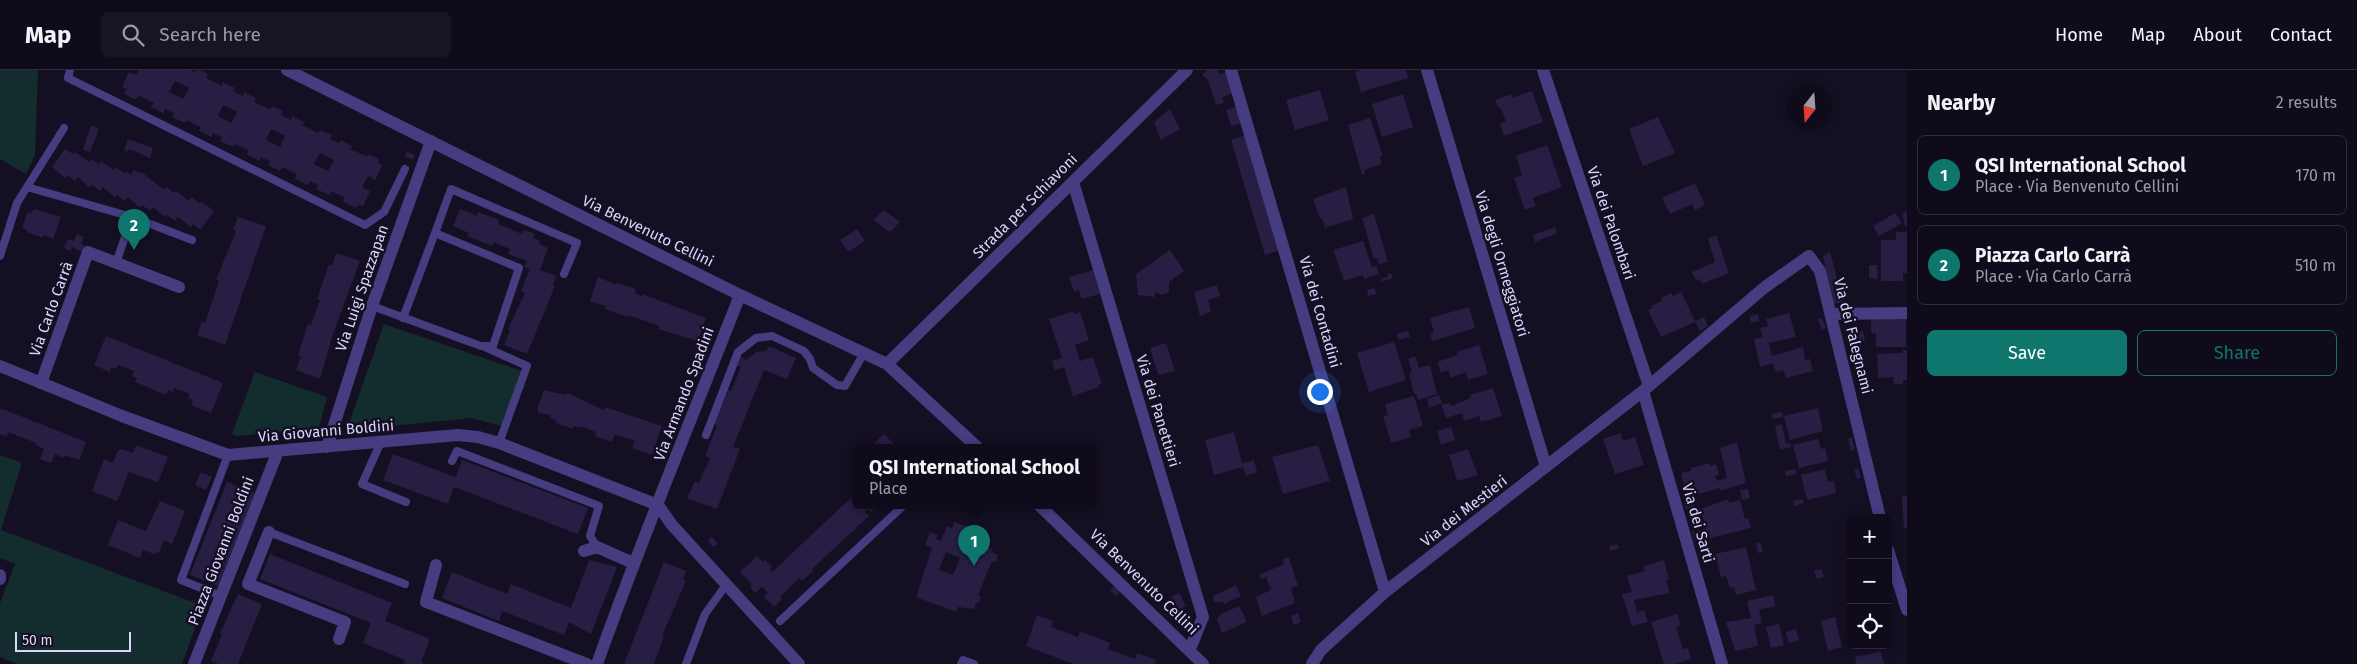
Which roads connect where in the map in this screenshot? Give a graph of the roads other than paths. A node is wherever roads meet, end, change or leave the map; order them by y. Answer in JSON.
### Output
{"nodes":[{"id":1,"x":70,"y":70,"type":"edge"},
{"id":2,"x":287,"y":70,"type":"edge"},
{"id":3,"x":1186,"y":70,"type":"edge"},
{"id":4,"x":1231,"y":70,"type":"edge"},
{"id":5,"x":1427,"y":70,"type":"edge"},
{"id":6,"x":1543,"y":70,"type":"edge"},
{"id":7,"x":64,"y":128,"type":"dead end"},
{"id":8,"x":431,"y":141,"type":"junction"},
{"id":9,"x":405,"y":170,"type":"dead end"},
{"id":10,"x":1073,"y":182,"type":"junction"},
{"id":11,"x":27,"y":187,"type":"junction"},
{"id":12,"x":132,"y":217,"type":"junction"},
{"id":13,"x":435,"y":233,"type":"junction"},
{"id":14,"x":192,"y":240,"type":"dead end"},
{"id":15,"x":0,"y":256,"type":"edge"},
{"id":16,"x":116,"y":263,"type":"junction"},
{"id":17,"x":564,"y":274,"type":"dead end"},
{"id":18,"x":179,"y":288,"type":"dead end"},
{"id":19,"x":740,"y":295,"type":"junction"},
{"id":20,"x":372,"y":306,"type":"junction"},
{"id":21,"x":1907,"y":313,"type":"edge"},
{"id":22,"x":1831,"y":314,"type":"junction"},
{"id":23,"x":403,"y":318,"type":"junction"},
{"id":24,"x":482,"y":346,"type":"junction"},
{"id":25,"x":864,"y":354,"type":"junction"},
{"id":26,"x":887,"y":364,"type":"junction"},
{"id":27,"x":0,"y":366,"type":"edge"},
{"id":28,"x":41,"y":383,"type":"junction"},
{"id":29,"x":1646,"y":388,"type":"junction"},
{"id":30,"x":706,"y":435,"type":"dead end"},
{"id":31,"x":499,"y":443,"type":"junction"},
{"id":32,"x":380,"y":444,"type":"junction"},
{"id":33,"x":974,"y":444,"type":"edge"},
{"id":34,"x":327,"y":448,"type":"junction"},
{"id":35,"x":278,"y":451,"type":"junction"},
{"id":36,"x":228,"y":456,"type":"junction"},
{"id":37,"x":452,"y":460,"type":"dead end"},
{"id":38,"x":1546,"y":467,"type":"junction"},
{"id":39,"x":406,"y":502,"type":"dead end"},
{"id":40,"x":658,"y":505,"type":"junction"},
{"id":41,"x":900,"y":509,"type":"edge"},
{"id":42,"x":1043,"y":509,"type":"edge"},
{"id":43,"x":1879,"y":514,"type":"edge"},
{"id":44,"x":269,"y":532,"type":"joint"},
{"id":45,"x":596,"y":547,"type":"junction"},
{"id":46,"x":584,"y":550,"type":"dead end"},
{"id":47,"x":1891,"y":559,"type":"edge"},
{"id":48,"x":633,"y":563,"type":"junction"},
{"id":49,"x":436,"y":565,"type":"dead end"},
{"id":50,"x":404,"y":584,"type":"dead end"},
{"id":51,"x":726,"y":585,"type":"junction"},
{"id":52,"x":1385,"y":592,"type":"junction"},
{"id":53,"x":220,"y":596,"type":"junction"},
{"id":54,"x":1907,"y":610,"type":"edge"},
{"id":55,"x":780,"y":621,"type":"dead end"},
{"id":56,"x":339,"y":639,"type":"dead end"},
{"id":57,"x":1190,"y":649,"type":"junction"},
{"id":58,"x":194,"y":664,"type":"edge"},
{"id":59,"x":587,"y":664,"type":"edge"},
{"id":60,"x":597,"y":664,"type":"edge"},
{"id":61,"x":686,"y":664,"type":"edge"},
{"id":62,"x":799,"y":664,"type":"edge"},
{"id":63,"x":961,"y":664,"type":"edge"},
{"id":64,"x":974,"y":664,"type":"edge"},
{"id":65,"x":1204,"y":664,"type":"edge"},
{"id":66,"x":1312,"y":664,"type":"edge"},
{"id":67,"x":1722,"y":664,"type":"edge"}],
"edges":[{"from":1,"to":9,"type":"lane"},
{"from":2,"to":8,"type":"street","name":"Via Benvenuto Cellini"},
{"from":3,"to":10,"type":"street","name":"Strada per Schiavoni"},
{"from":4,"to":52,"type":"street","name":"Via dei Contadini"},
{"from":5,"to":38,"type":"street","name":"Via degli Ormeggiatori"},
{"from":6,"to":29,"type":"street","name":"Via dei Palombari"},
{"from":7,"to":11,"type":"lane"},
{"from":8,"to":19,"type":"street","name":"Via Benvenuto Cellini"},
{"from":8,"to":20,"type":"street","name":"Via Luigi Spazzapan"},
{"from":10,"to":26,"type":"street","name":"Strada per Schiavoni"},
{"from":10,"to":57,"type":"street","name":"Via dei Panettieri"},
{"from":11,"to":12,"type":"lane"},
{"from":11,"to":15,"type":"lane"},
{"from":12,"to":14,"type":"lane"},
{"from":12,"to":16,"type":"lane"},
{"from":13,"to":17,"type":"lane"},
{"from":13,"to":23,"type":"lane"},
{"from":13,"to":24,"type":"lane"},
{"from":16,"to":18,"type":"street","name":"Via Carlo Carrà"},
{"from":16,"to":28,"type":"street","name":"Via Carlo Carrà"},
{"from":19,"to":25,"type":"street","name":"Via Benvenuto Cellini"},
{"from":19,"to":40,"type":"street","name":"Via Armando Spadini"},
{"from":20,"to":23,"type":"lane"},
{"from":20,"to":34,"type":"street","name":"Via Luigi Spazzapan"},
{"from":21,"to":22,"type":"street"},
{"from":22,"to":29,"type":"street","name":"Via dei Falegnami"},
{"from":22,"to":43,"type":"street","name":"Via dei Falegnami"},
{"from":23,"to":24,"type":"lane"},
{"from":24,"to":31,"type":"lane"},
{"from":25,"to":26,"type":"street","name":"Via Benvenuto Cellini"},
{"from":25,"to":30,"type":"lane"},
{"from":26,"to":33,"type":"street","name":"Via Benvenuto Cellini"},
{"from":27,"to":28,"type":"street","name":"Via Giovanni Boldini"},
{"from":28,"to":36,"type":"street","name":"Via Giovanni Boldini"},
{"from":29,"to":38,"type":"street","name":"Via dei Mestieri"},
{"from":29,"to":67,"type":"street","name":"Via dei Sarti"},
{"from":31,"to":32,"type":"street","name":"Via Giovanni Boldini"},
{"from":31,"to":40,"type":"street","name":"Via Giovanni Boldini"},
{"from":32,"to":34,"type":"street","name":"Via Giovanni Boldini"},
{"from":32,"to":39,"type":"lane"},
{"from":34,"to":35,"type":"street","name":"Via Giovanni Boldini"},
{"from":35,"to":36,"type":"street","name":"Via Giovanni Boldini"},
{"from":35,"to":53,"type":"street","name":"Piazza Giovanni Boldini"},
{"from":36,"to":53,"type":"lane"},
{"from":37,"to":45,"type":"lane"},
{"from":38,"to":52,"type":"street","name":"Via dei Mestieri"},
{"from":40,"to":48,"type":"street","name":"Via Armando Spadini"},
{"from":40,"to":51,"type":"street"},
{"from":41,"to":55,"type":"lane"},
{"from":42,"to":57,"type":"street","name":"Via Benvenuto Cellini"},
{"from":44,"to":50,"type":"lane"},
{"from":44,"to":56,"type":"street"},
{"from":45,"to":46,"type":"street"},
{"from":45,"to":48,"type":"street"},
{"from":47,"to":54,"type":"street"},
{"from":48,"to":60,"type":"street","name":"Via Armando Spadini"},
{"from":49,"to":59,"type":"street"},
{"from":51,"to":61,"type":"lane"},
{"from":51,"to":62,"type":"street"},
{"from":52,"to":66,"type":"street","name":"Via dei Mestieri"},
{"from":53,"to":58,"type":"street","name":"Piazza Giovanni Boldini"},
{"from":57,"to":65,"type":"street","name":"Via Benvenuto Cellini"},
{"from":63,"to":64,"type":"lane"}]}
